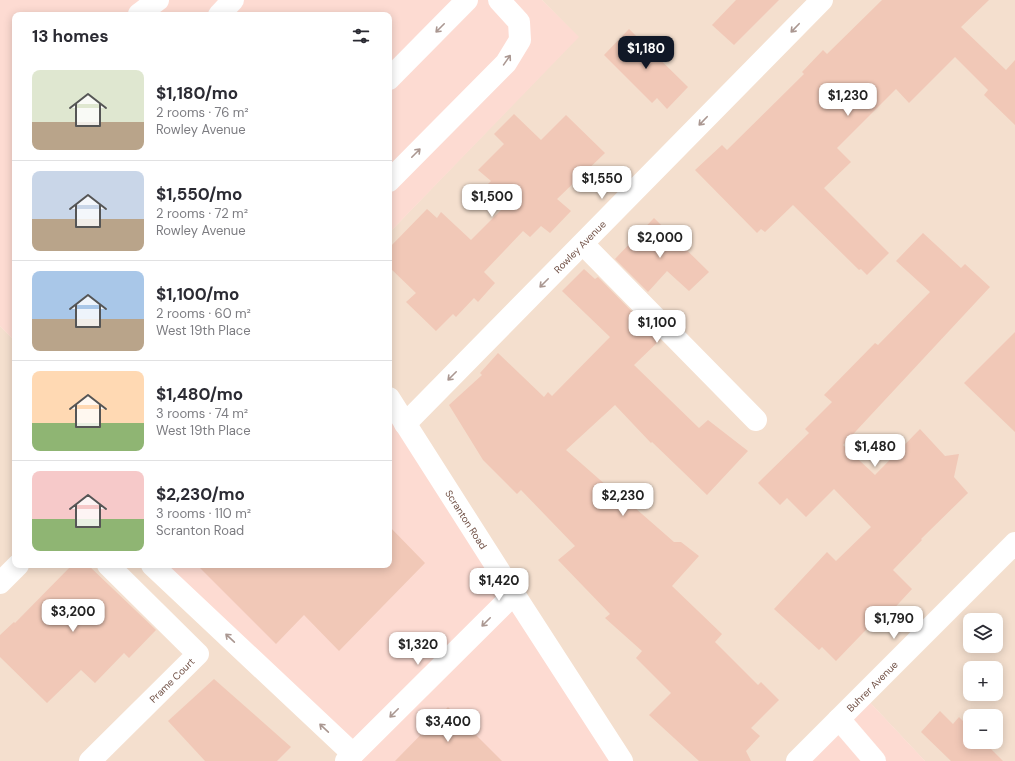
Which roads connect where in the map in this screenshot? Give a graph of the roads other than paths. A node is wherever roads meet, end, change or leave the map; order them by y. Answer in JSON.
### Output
{"nodes":[{"id":1,"x":158,"y":0,"type":"edge"},
{"id":2,"x":233,"y":0,"type":"edge"},
{"id":3,"x":467,"y":0,"type":"edge"},
{"id":4,"x":499,"y":0,"type":"edge"},
{"id":5,"x":822,"y":0,"type":"edge"},
{"id":6,"x":136,"y":10,"type":"edge"},
{"id":7,"x":222,"y":12,"type":"edge"},
{"id":8,"x":392,"y":76,"type":"edge"},
{"id":9,"x":392,"y":178,"type":"edge"},
{"id":10,"x":583,"y":244,"type":"junction"},
{"id":11,"x":392,"y":403,"type":"edge"},
{"id":12,"x":756,"y":420,"type":"dead end"},
{"id":13,"x":405,"y":424,"type":"junction"},
{"id":14,"x":1015,"y":543,"type":"edge"},
{"id":15,"x":15,"y":568,"type":"edge"},
{"id":16,"x":111,"y":568,"type":"edge"},
{"id":17,"x":155,"y":568,"type":"edge"},
{"id":18,"x":0,"y":583,"type":"edge"},
{"id":19,"x":514,"y":594,"type":"junction"},
{"id":20,"x":839,"y":719,"type":"junction"},
{"id":21,"x":349,"y":758,"type":"edge"},
{"id":22,"x":90,"y":761,"type":"edge"},
{"id":23,"x":622,"y":761,"type":"edge"},
{"id":24,"x":797,"y":761,"type":"edge"},
{"id":25,"x":875,"y":761,"type":"edge"}],
"edges":[{"from":1,"to":6,"type":"street"},
{"from":2,"to":7,"type":"street"},
{"from":3,"to":8,"type":"street","one_way":true},
{"from":9,"to":4,"type":"street","one_way":true},
{"from":5,"to":10,"type":"street","name":"Rowley Avenue","one_way":true},
{"from":10,"to":12,"type":"street"},
{"from":10,"to":13,"type":"street","name":"Rowley Avenue","one_way":true},
{"from":11,"to":13,"type":"street","name":"Scranton Road"},
{"from":13,"to":19,"type":"street","name":"Scranton Road"},
{"from":14,"to":20,"type":"street","name":"Buhrer Avenue"},
{"from":15,"to":18,"type":"street"},
{"from":16,"to":22,"type":"street","name":"Prame Court"},
{"from":21,"to":17,"type":"street","one_way":true},
{"from":19,"to":21,"type":"street","one_way":true},
{"from":19,"to":23,"type":"street","name":"Scranton Road"},
{"from":20,"to":24,"type":"street","name":"Buhrer Avenue"},
{"from":20,"to":25,"type":"street"}]}
